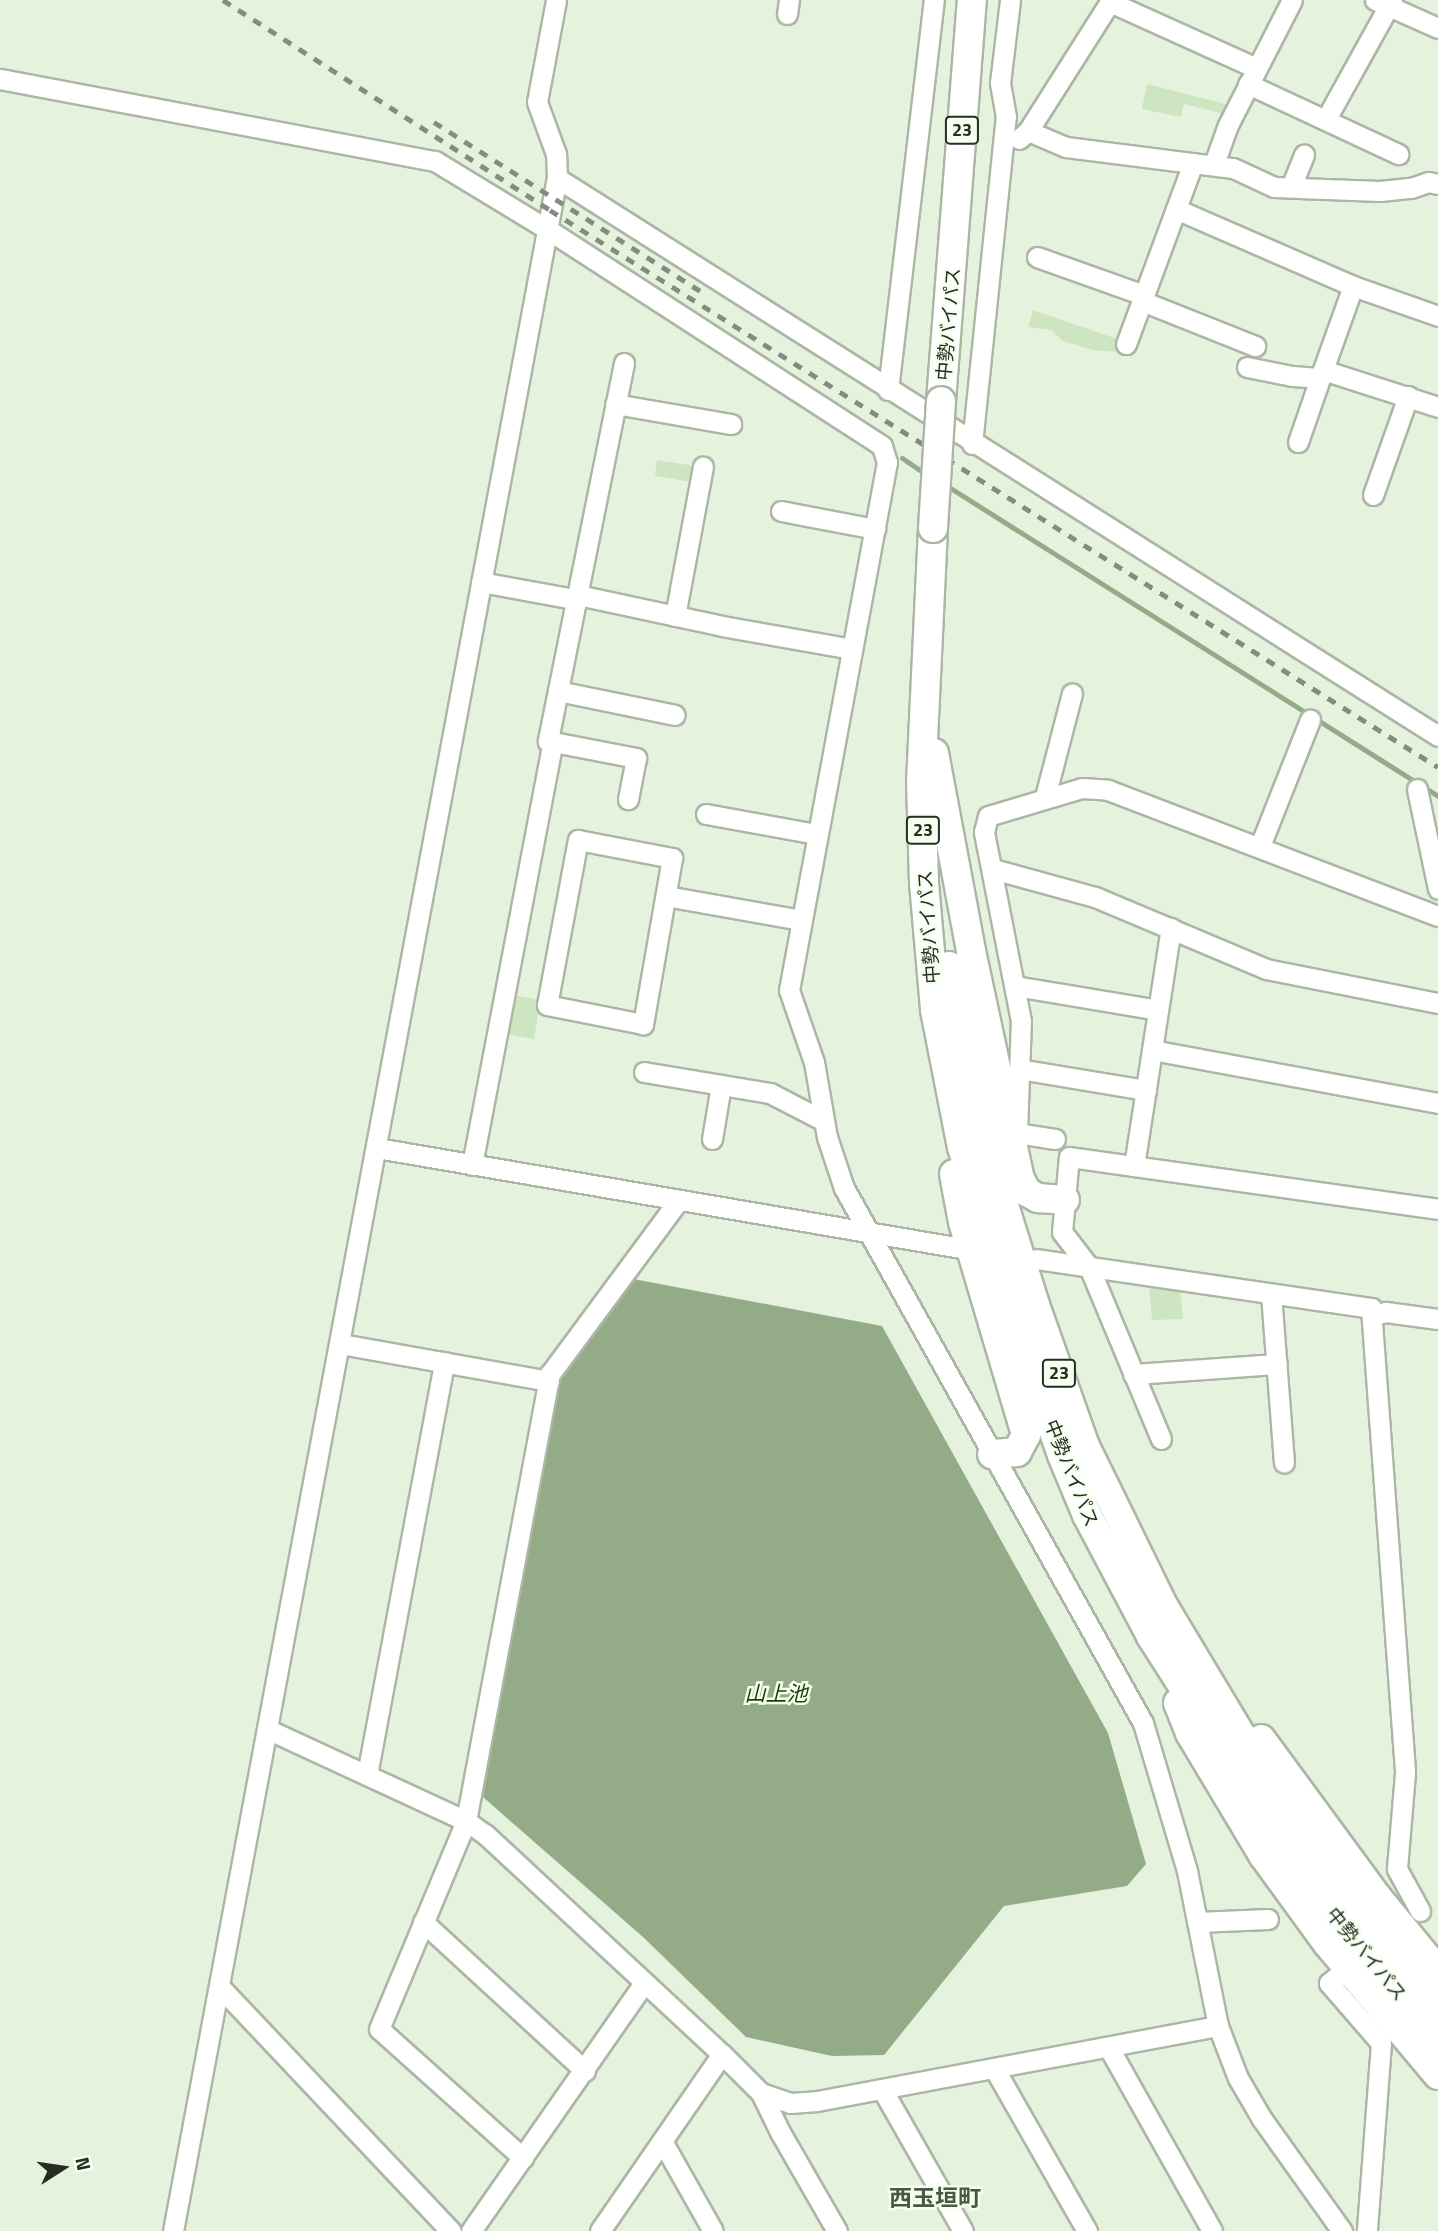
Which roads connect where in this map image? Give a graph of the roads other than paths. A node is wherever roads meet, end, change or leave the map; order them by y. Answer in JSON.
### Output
{"nodes":[{"id":1,"x":556,"y":0,"type":"edge"},
{"id":2,"x":934,"y":0,"type":"edge"},
{"id":3,"x":972,"y":0,"type":"edge"},
{"id":4,"x":1010,"y":0,"type":"edge"},
{"id":5,"x":1292,"y":0,"type":"edge"},
{"id":6,"x":1110,"y":1,"type":"edge"},
{"id":7,"x":1386,"y":2,"type":"edge"},
{"id":8,"x":1438,"y":28,"type":"edge"},
{"id":9,"x":1252,"y":76,"type":"junction"},
{"id":10,"x":0,"y":79,"type":"edge"},
{"id":11,"x":1326,"y":119,"type":"junction"},
{"id":12,"x":1028,"y":131,"type":"junction"},
{"id":13,"x":1002,"y":148,"type":"junction"},
{"id":14,"x":1304,"y":154,"type":"dead end"},
{"id":15,"x":1398,"y":154,"type":"dead end"},
{"id":16,"x":1193,"y":163,"type":"junction"},
{"id":17,"x":1214,"y":164,"type":"junction"},
{"id":18,"x":557,"y":178,"type":"junction"},
{"id":19,"x":1438,"y":184,"type":"edge"},
{"id":20,"x":1291,"y":187,"type":"junction"},
{"id":21,"x":1176,"y":209,"type":"junction"},
{"id":22,"x":547,"y":229,"type":"junction"},
{"id":23,"x":1037,"y":257,"type":"dead end"},
{"id":24,"x":1353,"y":286,"type":"junction"},
{"id":25,"x":1143,"y":298,"type":"junction"},
{"id":26,"x":1438,"y":316,"type":"edge"},
{"id":27,"x":1126,"y":344,"type":"dead end"},
{"id":28,"x":1255,"y":346,"type":"dead end"},
{"id":29,"x":624,"y":363,"type":"dead end"},
{"id":30,"x":1247,"y":367,"type":"dead end"},
{"id":31,"x":1321,"y":374,"type":"junction"},
{"id":32,"x":888,"y":390,"type":"junction"},
{"id":33,"x":1408,"y":396,"type":"junction"},
{"id":34,"x":615,"y":404,"type":"junction"},
{"id":35,"x":1438,"y":407,"type":"edge"},
{"id":36,"x":732,"y":424,"type":"dead end"},
{"id":37,"x":1298,"y":442,"type":"dead end"},
{"id":38,"x":972,"y":444,"type":"junction"},
{"id":39,"x":703,"y":467,"type":"dead end"},
{"id":40,"x":1373,"y":495,"type":"dead end"},
{"id":41,"x":781,"y":511,"type":"dead end"},
{"id":42,"x":875,"y":528,"type":"junction"},
{"id":43,"x":481,"y":582,"type":"junction"},
{"id":44,"x":576,"y":597,"type":"junction"},
{"id":45,"x":675,"y":616,"type":"junction"},
{"id":46,"x":852,"y":649,"type":"junction"},
{"id":47,"x":928,"y":649,"type":"junction"},
{"id":48,"x":558,"y":691,"type":"junction"},
{"id":49,"x":1072,"y":693,"type":"dead end"},
{"id":50,"x":675,"y":715,"type":"dead end"},
{"id":51,"x":1310,"y":720,"type":"dead end"},
{"id":52,"x":1438,"y":736,"type":"edge"},
{"id":53,"x":932,"y":740,"type":"junction"},
{"id":54,"x":553,"y":742,"type":"junction"},
{"id":55,"x":1417,"y":789,"type":"dead end"},
{"id":56,"x":1045,"y":797,"type":"junction"},
{"id":57,"x":628,"y":799,"type":"dead end"},
{"id":58,"x":706,"y":814,"type":"dead end"},
{"id":59,"x":816,"y":834,"type":"junction"},
{"id":60,"x":1261,"y":846,"type":"junction"},
{"id":61,"x":993,"y":869,"type":"junction"},
{"id":62,"x":1438,"y":889,"type":"edge"},
{"id":63,"x":666,"y":895,"type":"junction"},
{"id":64,"x":1438,"y":916,"type":"edge"},
{"id":65,"x":801,"y":920,"type":"junction"},
{"id":66,"x":1171,"y":928,"type":"junction"},
{"id":67,"x":1015,"y":986,"type":"junction"},
{"id":68,"x":1438,"y":1003,"type":"edge"},
{"id":69,"x":1158,"y":1010,"type":"junction"},
{"id":70,"x":941,"y":1042,"type":"junction"},
{"id":71,"x":1152,"y":1050,"type":"junction"},
{"id":72,"x":1019,"y":1069,"type":"junction"},
{"id":73,"x":644,"y":1072,"type":"dead end"},
{"id":74,"x":721,"y":1085,"type":"junction"},
{"id":75,"x":1146,"y":1090,"type":"junction"},
{"id":76,"x":1438,"y":1103,"type":"edge"},
{"id":77,"x":822,"y":1120,"type":"junction"},
{"id":78,"x":712,"y":1139,"type":"dead end"},
{"id":79,"x":1055,"y":1139,"type":"dead end"},
{"id":80,"x":377,"y":1148,"type":"junction"},
{"id":81,"x":472,"y":1165,"type":"junction"},
{"id":82,"x":1134,"y":1166,"type":"junction"},
{"id":83,"x":1065,"y":1200,"type":"junction"},
{"id":84,"x":678,"y":1201,"type":"junction"},
{"id":85,"x":1438,"y":1209,"type":"edge"},
{"id":86,"x":869,"y":1233,"type":"junction"},
{"id":87,"x":961,"y":1248,"type":"dead end"},
{"id":88,"x":1036,"y":1259,"type":"dead end"},
{"id":89,"x":1089,"y":1268,"type":"junction"},
{"id":90,"x":1271,"y":1294,"type":"junction"},
{"id":91,"x":1372,"y":1315,"type":"junction"},
{"id":92,"x":1438,"y":1319,"type":"edge"},
{"id":93,"x":341,"y":1344,"type":"junction"},
{"id":94,"x":444,"y":1362,"type":"junction"},
{"id":95,"x":1276,"y":1364,"type":"junction"},
{"id":96,"x":1133,"y":1374,"type":"junction"},
{"id":97,"x":549,"y":1381,"type":"junction"},
{"id":98,"x":1161,"y":1439,"type":"dead end"},
{"id":99,"x":992,"y":1454,"type":"junction"},
{"id":100,"x":1284,"y":1462,"type":"dead end"},
{"id":101,"x":1164,"y":1606,"type":"junction"},
{"id":102,"x":1151,"y":1636,"type":"junction"},
{"id":103,"x":267,"y":1729,"type":"junction"},
{"id":104,"x":367,"y":1775,"type":"junction"},
{"id":105,"x":467,"y":1821,"type":"junction"},
{"id":106,"x":1429,"y":1908,"type":"edge"},
{"id":107,"x":1268,"y":1919,"type":"dead end"},
{"id":108,"x":1196,"y":1922,"type":"junction"},
{"id":109,"x":423,"y":1923,"type":"junction"},
{"id":110,"x":1404,"y":1923,"type":"dead end"},
{"id":111,"x":1438,"y":1971,"type":"edge"},
{"id":112,"x":1339,"y":1975,"type":"dead end"},
{"id":113,"x":644,"y":1983,"type":"junction"},
{"id":114,"x":220,"y":1987,"type":"junction"},
{"id":115,"x":1438,"y":2005,"type":"edge"},
{"id":116,"x":1218,"y":2026,"type":"junction"},
{"id":117,"x":1438,"y":2039,"type":"edge"},
{"id":118,"x":1109,"y":2048,"type":"junction"},
{"id":119,"x":722,"y":2054,"type":"junction"},
{"id":120,"x":994,"y":2068,"type":"junction"},
{"id":121,"x":585,"y":2071,"type":"junction"},
{"id":122,"x":1438,"y":2075,"type":"edge"},
{"id":123,"x":882,"y":2089,"type":"junction"},
{"id":124,"x":761,"y":2093,"type":"junction"},
{"id":125,"x":662,"y":2141,"type":"junction"},
{"id":126,"x":523,"y":2158,"type":"junction"},
{"id":127,"x":173,"y":2231,"type":"edge"},
{"id":128,"x":451,"y":2231,"type":"edge"},
{"id":129,"x":471,"y":2231,"type":"edge"},
{"id":130,"x":600,"y":2231,"type":"edge"},
{"id":131,"x":713,"y":2231,"type":"edge"},
{"id":132,"x":836,"y":2231,"type":"edge"},
{"id":133,"x":963,"y":2231,"type":"edge"},
{"id":134,"x":1087,"y":2231,"type":"edge"},
{"id":135,"x":1212,"y":2231,"type":"edge"},
{"id":136,"x":1342,"y":2231,"type":"edge"},
{"id":137,"x":1367,"y":2231,"type":"edge"}],
"edges":[{"from":1,"to":18,"type":"street"},
{"from":2,"to":32,"type":"street"},
{"from":3,"to":47,"type":"highway","name":"中勢バイパス","number":"23","bridge":true},
{"from":4,"to":13,"type":"street"},
{"from":5,"to":9,"type":"street"},
{"from":6,"to":9,"type":"street"},
{"from":6,"to":12,"type":"street"},
{"from":7,"to":8,"type":"street"},
{"from":7,"to":11,"type":"street"},
{"from":9,"to":11,"type":"street"},
{"from":9,"to":17,"type":"street"},
{"from":10,"to":22,"type":"street"},
{"from":11,"to":15,"type":"street"},
{"from":12,"to":13,"type":"street"},
{"from":12,"to":16,"type":"street"},
{"from":13,"to":38,"type":"street"},
{"from":14,"to":20,"type":"street"},
{"from":16,"to":17,"type":"street"},
{"from":16,"to":21,"type":"street"},
{"from":17,"to":20,"type":"street"},
{"from":18,"to":22,"type":"street"},
{"from":18,"to":32,"type":"street"},
{"from":19,"to":20,"type":"street"},
{"from":21,"to":24,"type":"street"},
{"from":21,"to":25,"type":"street"},
{"from":22,"to":42,"type":"street"},
{"from":22,"to":43,"type":"street"},
{"from":23,"to":25,"type":"street"},
{"from":24,"to":26,"type":"street"},
{"from":24,"to":31,"type":"street"},
{"from":25,"to":27,"type":"street"},
{"from":25,"to":28,"type":"street"},
{"from":29,"to":34,"type":"street"},
{"from":30,"to":31,"type":"street"},
{"from":31,"to":33,"type":"street"},
{"from":31,"to":37,"type":"street"},
{"from":32,"to":38,"type":"street"},
{"from":33,"to":35,"type":"street"},
{"from":33,"to":40,"type":"street"},
{"from":34,"to":36,"type":"street"},
{"from":34,"to":44,"type":"street"},
{"from":38,"to":52,"type":"street"},
{"from":39,"to":45,"type":"street"},
{"from":41,"to":42,"type":"street"},
{"from":42,"to":46,"type":"street"},
{"from":43,"to":44,"type":"street"},
{"from":43,"to":80,"type":"street"},
{"from":44,"to":45,"type":"street"},
{"from":44,"to":48,"type":"street"},
{"from":45,"to":46,"type":"street"},
{"from":46,"to":59,"type":"street"},
{"from":47,"to":53,"type":"highway","name":"中勢バイパス","number":"23"},
{"from":47,"to":70,"type":"highway","name":"中勢バイパス","number":"23"},
{"from":48,"to":50,"type":"street"},
{"from":48,"to":54,"type":"street"},
{"from":49,"to":56,"type":"street"},
{"from":51,"to":60,"type":"street"},
{"from":53,"to":83,"type":"highway"},
{"from":53,"to":101,"type":"highway","name":"中勢バイパス","number":"23"},
{"from":54,"to":57,"type":"street"},
{"from":54,"to":81,"type":"street"},
{"from":55,"to":62,"type":"street"},
{"from":56,"to":60,"type":"street"},
{"from":56,"to":61,"type":"street"},
{"from":58,"to":59,"type":"street"},
{"from":59,"to":65,"type":"street"},
{"from":60,"to":64,"type":"street"},
{"from":61,"to":66,"type":"street"},
{"from":61,"to":67,"type":"street"},
{"from":63,"to":63,"type":"street"},
{"from":63,"to":65,"type":"street"},
{"from":65,"to":77,"type":"street"},
{"from":66,"to":68,"type":"street"},
{"from":66,"to":69,"type":"street"},
{"from":67,"to":69,"type":"street"},
{"from":67,"to":72,"type":"street"},
{"from":69,"to":71,"type":"street"},
{"from":70,"to":99,"type":"highway"},
{"from":70,"to":102,"type":"highway","name":"中勢バイパス","number":"23"},
{"from":71,"to":75,"type":"street"},
{"from":71,"to":76,"type":"street"},
{"from":72,"to":75,"type":"street"},
{"from":72,"to":79,"type":"street"},
{"from":73,"to":74,"type":"street"},
{"from":74,"to":77,"type":"street"},
{"from":74,"to":78,"type":"street"},
{"from":75,"to":82,"type":"street"},
{"from":77,"to":86,"type":"street"},
{"from":80,"to":81,"type":"street"},
{"from":80,"to":93,"type":"street"},
{"from":81,"to":84,"type":"street"},
{"from":82,"to":83,"type":"street"},
{"from":82,"to":85,"type":"street"},
{"from":83,"to":89,"type":"street"},
{"from":84,"to":86,"type":"street"},
{"from":84,"to":97,"type":"street"},
{"from":86,"to":87,"type":"street"},
{"from":86,"to":99,"type":"street"},
{"from":88,"to":89,"type":"street"},
{"from":89,"to":90,"type":"street"},
{"from":89,"to":96,"type":"street"},
{"from":90,"to":91,"type":"street"},
{"from":90,"to":95,"type":"street"},
{"from":91,"to":92,"type":"street"},
{"from":91,"to":106,"type":"street"},
{"from":93,"to":94,"type":"street"},
{"from":93,"to":103,"type":"street"},
{"from":94,"to":97,"type":"street"},
{"from":94,"to":104,"type":"street"},
{"from":95,"to":96,"type":"street"},
{"from":95,"to":100,"type":"street"},
{"from":96,"to":98,"type":"street"},
{"from":97,"to":105,"type":"street"},
{"from":99,"to":108,"type":"street"},
{"from":101,"to":111,"type":"highway"},
{"from":101,"to":115,"type":"highway","name":"中勢バイパス","number":"23"},
{"from":102,"to":117,"type":"highway","name":"中勢バイパス","number":"23"},
{"from":102,"to":122,"type":"highway"},
{"from":103,"to":104,"type":"street"},
{"from":103,"to":114,"type":"street"},
{"from":104,"to":105,"type":"street"},
{"from":105,"to":109,"type":"street"},
{"from":105,"to":113,"type":"street"},
{"from":106,"to":110,"type":"street"},
{"from":107,"to":108,"type":"street"},
{"from":108,"to":116,"type":"street"},
{"from":109,"to":121,"type":"street"},
{"from":109,"to":126,"type":"street"},
{"from":112,"to":137,"type":"street"},
{"from":113,"to":119,"type":"street"},
{"from":113,"to":121,"type":"street"},
{"from":114,"to":127,"type":"street"},
{"from":114,"to":128,"type":"street"},
{"from":116,"to":118,"type":"street"},
{"from":116,"to":136,"type":"street"},
{"from":118,"to":120,"type":"street"},
{"from":118,"to":135,"type":"street"},
{"from":119,"to":124,"type":"street"},
{"from":119,"to":125,"type":"street"},
{"from":120,"to":123,"type":"street"},
{"from":120,"to":134,"type":"street"},
{"from":121,"to":126,"type":"street"},
{"from":123,"to":124,"type":"street"},
{"from":123,"to":133,"type":"street"},
{"from":124,"to":132,"type":"street"},
{"from":125,"to":130,"type":"street"},
{"from":125,"to":131,"type":"street"},
{"from":126,"to":129,"type":"street"}]}
